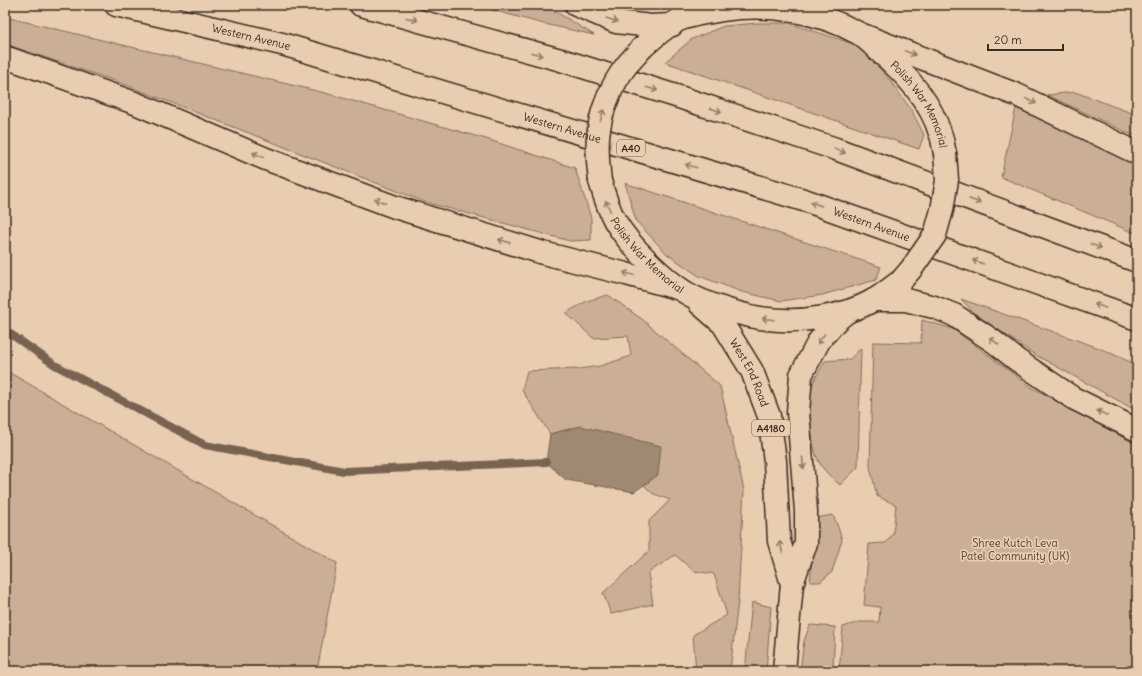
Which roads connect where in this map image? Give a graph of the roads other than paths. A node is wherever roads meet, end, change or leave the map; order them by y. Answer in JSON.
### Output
{"nodes":[{"id":1,"x":116,"y":5,"type":"edge"},
{"id":2,"x":361,"y":5,"type":"edge"},
{"id":3,"x":576,"y":5,"type":"edge"},
{"id":4,"x":701,"y":5,"type":"edge"},
{"id":5,"x":816,"y":5,"type":"edge"},
{"id":6,"x":676,"y":22,"type":"junction"},
{"id":7,"x":839,"y":24,"type":"junction"},
{"id":8,"x":860,"y":34,"type":"junction"},
{"id":9,"x":5,"y":57,"type":"edge"},
{"id":10,"x":1137,"y":153,"type":"edge"},
{"id":11,"x":1137,"y":261,"type":"edge"},
{"id":12,"x":685,"y":292,"type":"junction"},
{"id":13,"x":874,"y":300,"type":"junction"},
{"id":14,"x":848,"y":311,"type":"junction"},
{"id":15,"x":1137,"y":319,"type":"edge"},
{"id":16,"x":1137,"y":430,"type":"edge"},
{"id":17,"x":792,"y":584,"type":"junction"},
{"id":18,"x":784,"y":671,"type":"edge"}],
"edges":[{"from":15,"to":1,"type":"main road","name":"Western Avenue","number":"A40","one_way":true},
{"from":2,"to":11,"type":"main road","one_way":true},
{"from":3,"to":6,"type":"main road","one_way":true},
{"from":4,"to":6,"type":"main road"},
{"from":5,"to":7,"type":"main road"},
{"from":6,"to":7,"type":"main road","name":"Polish War Memorial"},
{"from":12,"to":6,"type":"main road","name":"Polish War Memorial","one_way":true,"bridge":true},
{"from":7,"to":8,"type":"main road","name":"Polish War Memorial"},
{"from":8,"to":10,"type":"main road","one_way":true},
{"from":8,"to":13,"type":"main road","name":"Polish War Memorial","bridge":true},
{"from":12,"to":9,"type":"main road","one_way":true},
{"from":14,"to":12,"type":"main road","name":"Polish War Memorial","one_way":true},
{"from":17,"to":12,"type":"main road","name":"West End Road","number":"A4180","one_way":true},
{"from":13,"to":14,"type":"main road","name":"Polish War Memorial"},
{"from":16,"to":13,"type":"main road","one_way":true},
{"from":14,"to":17,"type":"main road","name":"West End Road","number":"A4180","one_way":true},
{"from":17,"to":18,"type":"main road","name":"West End Road","number":"A4180"}]}
